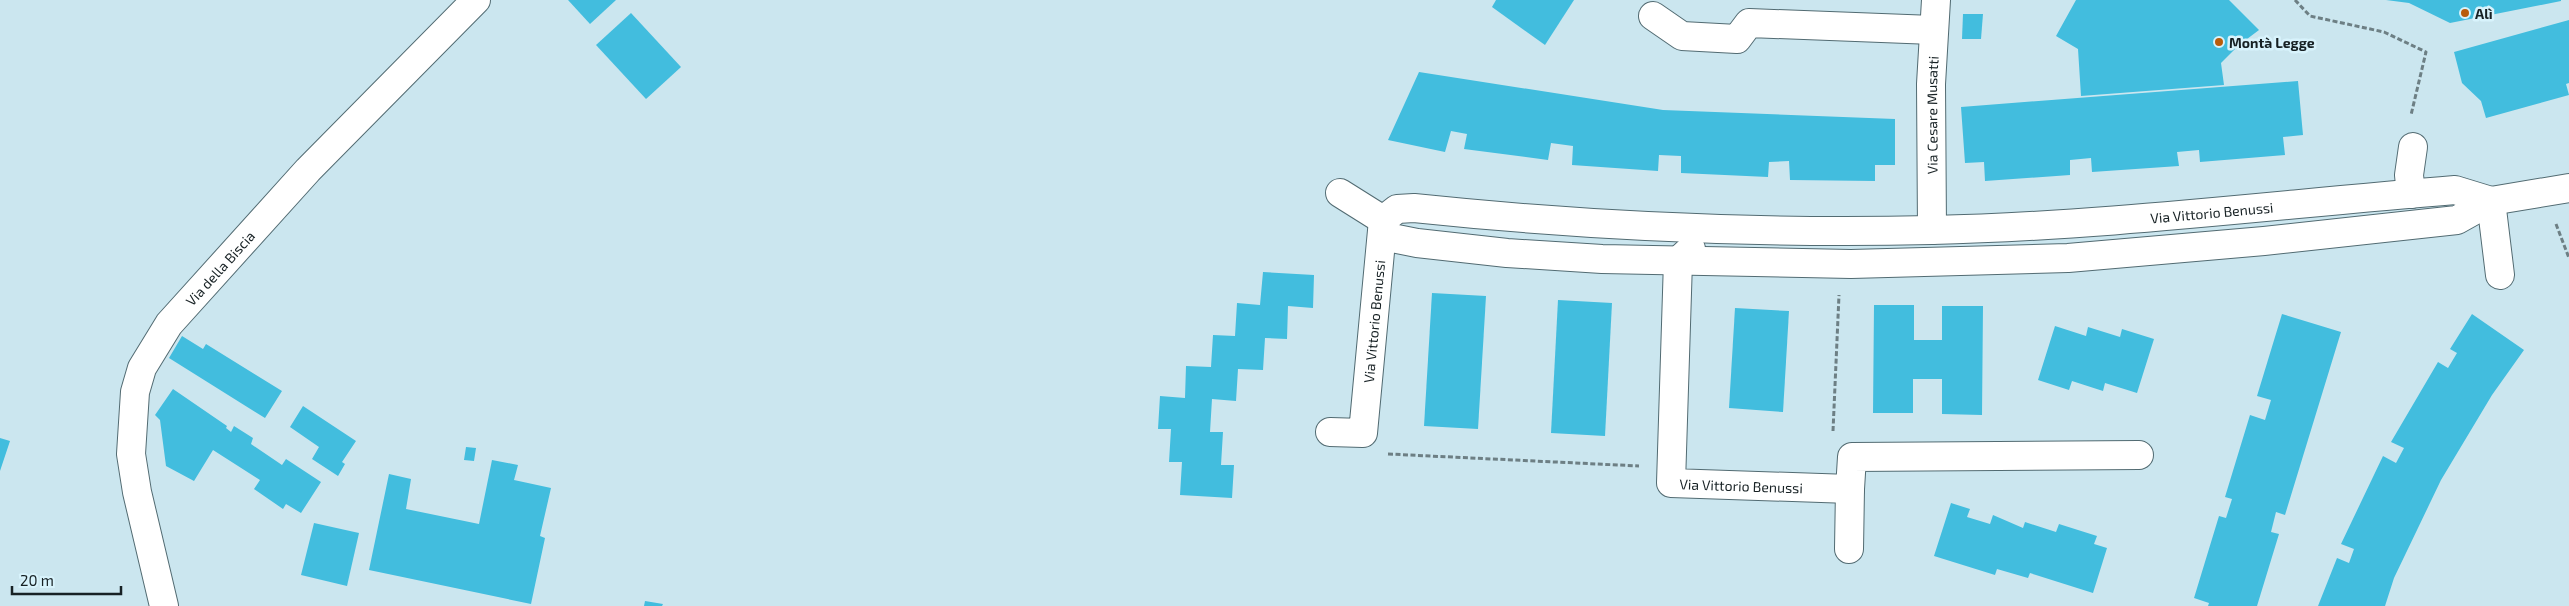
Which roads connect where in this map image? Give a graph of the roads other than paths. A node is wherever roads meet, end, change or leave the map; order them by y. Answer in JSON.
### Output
{"nodes":[{"id":1,"x":476,"y":0,"type":"edge"},
{"id":2,"x":1936,"y":0,"type":"edge"},
{"id":3,"x":1652,"y":16,"type":"dead end"},
{"id":4,"x":1933,"y":30,"type":"junction"},
{"id":5,"x":2412,"y":148,"type":"dead end"},
{"id":6,"x":2569,"y":188,"type":"edge"},
{"id":7,"x":1340,"y":193,"type":"dead end"},
{"id":8,"x":2411,"y":194,"type":"junction"},
{"id":9,"x":2491,"y":201,"type":"junction"},
{"id":10,"x":1599,"y":224,"type":"junction"},
{"id":11,"x":1383,"y":228,"type":"junction"},
{"id":12,"x":1732,"y":229,"type":"junction"},
{"id":13,"x":1932,"y":230,"type":"junction"},
{"id":14,"x":2068,"y":258,"type":"junction"},
{"id":15,"x":1678,"y":261,"type":"junction"},
{"id":16,"x":1851,"y":264,"type":"junction"},
{"id":17,"x":2500,"y":275,"type":"dead end"},
{"id":18,"x":1330,"y":432,"type":"dead end"},
{"id":19,"x":2139,"y":455,"type":"dead end"},
{"id":20,"x":1850,"y":489,"type":"junction"},
{"id":21,"x":1849,"y":549,"type":"dead end"},
{"id":22,"x":164,"y":606,"type":"edge"}],
"edges":[{"from":1,"to":22,"type":"street","name":"Via della Biscia"},
{"from":2,"to":4,"type":"street","name":"Via Cesare Musatti"},
{"from":3,"to":4,"type":"street"},
{"from":4,"to":13,"type":"street","name":"Via Cesare Musatti"},
{"from":5,"to":8,"type":"street"},
{"from":6,"to":9,"type":"street","name":"Via Vittorio Benussi"},
{"from":7,"to":11,"type":"street"},
{"from":8,"to":9,"type":"street","name":"Via Vittorio Benussi"},
{"from":8,"to":13,"type":"street","name":"Via Vittorio Benussi"},
{"from":9,"to":14,"type":"street","name":"Via Vittorio Benussi"},
{"from":9,"to":17,"type":"street"},
{"from":10,"to":11,"type":"street","name":"Via Vittorio Benussi"},
{"from":10,"to":12,"type":"street","name":"Via Vittorio Benussi"},
{"from":10,"to":15,"type":"street","name":"Via Vittorio Benussi"},
{"from":11,"to":15,"type":"street","name":"Via Vittorio Benussi"},
{"from":11,"to":18,"type":"street","name":"Via Vittorio Benussi"},
{"from":12,"to":13,"type":"street","name":"Via Vittorio Benussi"},
{"from":12,"to":15,"type":"street"},
{"from":13,"to":14,"type":"street","name":"Via Vittorio Benussi"},
{"from":13,"to":16,"type":"street","name":"Via Vittorio Benussi"},
{"from":14,"to":16,"type":"street","name":"Via Vittorio Benussi"},
{"from":15,"to":16,"type":"street","name":"Via Vittorio Benussi"},
{"from":15,"to":20,"type":"street","name":"Via Vittorio Benussi"},
{"from":19,"to":20,"type":"street"},
{"from":20,"to":21,"type":"street"}]}
